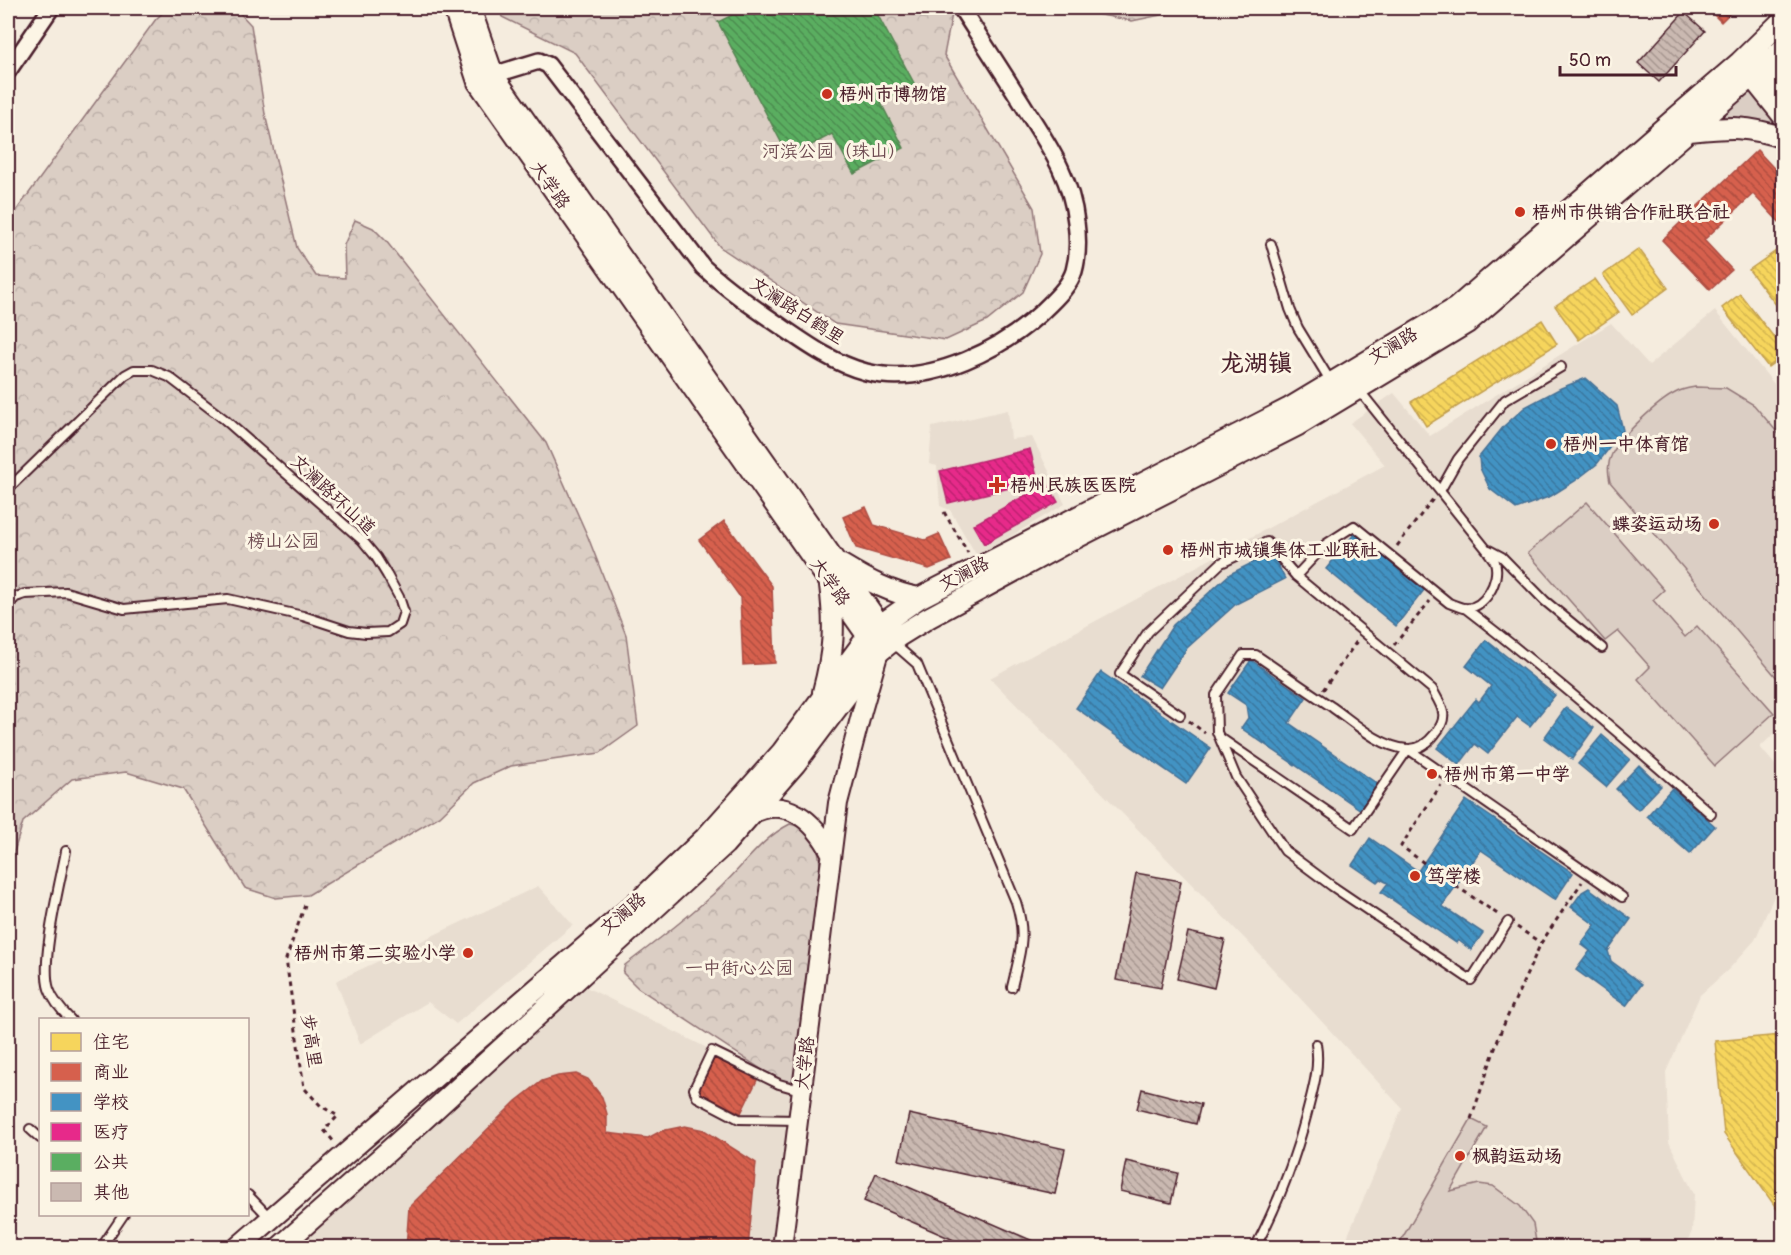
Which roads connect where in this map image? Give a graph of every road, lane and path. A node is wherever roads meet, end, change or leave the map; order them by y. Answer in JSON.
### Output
{"nodes":[{"id":1,"x":51,"y":8,"type":"edge"},
{"id":2,"x":453,"y":8,"type":"edge"},
{"id":3,"x":470,"y":8,"type":"edge"},
{"id":4,"x":961,"y":8,"type":"edge"},
{"id":5,"x":1784,"y":19,"type":"edge"},
{"id":6,"x":1784,"y":48,"type":"edge"},
{"id":7,"x":1753,"y":63,"type":"junction"},
{"id":8,"x":8,"y":71,"type":"edge"},
{"id":9,"x":493,"y":75,"type":"junction"},
{"id":10,"x":1784,"y":86,"type":"edge"},
{"id":11,"x":1784,"y":117,"type":"edge"},
{"id":12,"x":1690,"y":131,"type":"junction"},
{"id":13,"x":1784,"y":138,"type":"edge"},
{"id":14,"x":1271,"y":244,"type":"dead end"},
{"id":15,"x":1561,"y":367,"type":"dead end"},
{"id":16,"x":1331,"y":383,"type":"junction"},
{"id":17,"x":1358,"y":389,"type":"junction"},
{"id":18,"x":8,"y":489,"type":"edge"},
{"id":19,"x":1440,"y":491,"type":"junction"},
{"id":20,"x":944,"y":512,"type":"dead end"},
{"id":21,"x":1487,"y":550,"type":"junction"},
{"id":22,"x":1390,"y":555,"type":"junction"},
{"id":23,"x":835,"y":561,"type":"junction"},
{"id":24,"x":977,"y":568,"type":"junction"},
{"id":25,"x":1296,"y":576,"type":"junction"},
{"id":26,"x":830,"y":582,"type":"junction"},
{"id":27,"x":1437,"y":593,"type":"junction"},
{"id":28,"x":919,"y":598,"type":"junction"},
{"id":29,"x":8,"y":605,"type":"edge"},
{"id":30,"x":1465,"y":608,"type":"junction"},
{"id":31,"x":1363,"y":632,"type":"junction"},
{"id":32,"x":880,"y":639,"type":"junction"},
{"id":33,"x":1602,"y":648,"type":"dead end"},
{"id":34,"x":1388,"y":653,"type":"junction"},
{"id":35,"x":1318,"y":698,"type":"junction"},
{"id":36,"x":820,"y":702,"type":"junction"},
{"id":37,"x":1180,"y":715,"type":"joint"},
{"id":38,"x":1221,"y":741,"type":"junction"},
{"id":39,"x":1408,"y":749,"type":"junction"},
{"id":40,"x":1447,"y":776,"type":"junction"},
{"id":41,"x":1711,"y":814,"type":"dead end"},
{"id":42,"x":750,"y":815,"type":"junction"},
{"id":43,"x":66,"y":851,"type":"dead end"},
{"id":44,"x":831,"y":853,"type":"junction"},
{"id":45,"x":1424,"y":863,"type":"dead end"},
{"id":46,"x":1588,"y":873,"type":"junction"},
{"id":47,"x":1456,"y":886,"type":"dead end"},
{"id":48,"x":1622,"y":897,"type":"dead end"},
{"id":49,"x":305,"y":905,"type":"dead end"},
{"id":50,"x":1508,"y":922,"type":"junction"},
{"id":51,"x":1540,"y":943,"type":"junction"},
{"id":52,"x":1012,"y":987,"type":"dead end"},
{"id":53,"x":69,"y":1018,"type":"edge"},
{"id":54,"x":1316,"y":1044,"type":"dead end"},
{"id":55,"x":802,"y":1091,"type":"junction"},
{"id":56,"x":1471,"y":1119,"type":"dead end"},
{"id":57,"x":798,"y":1120,"type":"junction"},
{"id":58,"x":30,"y":1129,"type":"dead end"},
{"id":59,"x":39,"y":1137,"type":"edge"},
{"id":60,"x":344,"y":1154,"type":"junction"},
{"id":61,"x":249,"y":1196,"type":"edge"},
{"id":62,"x":123,"y":1216,"type":"edge"},
{"id":63,"x":270,"y":1218,"type":"junction"},
{"id":64,"x":101,"y":1248,"type":"edge"},
{"id":65,"x":237,"y":1248,"type":"edge"},
{"id":66,"x":279,"y":1248,"type":"edge"},
{"id":67,"x":783,"y":1248,"type":"edge"},
{"id":68,"x":1256,"y":1248,"type":"edge"}],
"edges":[{"from":1,"to":8,"type":"street"},
{"from":2,"to":26,"type":"main road","name":"大学路"},
{"from":3,"to":9,"type":"main road","name":"大学路"},
{"from":4,"to":9,"type":"street","name":"文澜路白鹤里"},
{"from":5,"to":7,"type":"main road","name":"文澜路"},
{"from":6,"to":7,"type":"main road","name":"文澜路"},
{"from":7,"to":10,"type":"main road"},
{"from":7,"to":11,"type":"main road"},
{"from":7,"to":12,"type":"main road","name":"文澜路"},
{"from":7,"to":16,"type":"main road","name":"文澜路"},
{"from":9,"to":23,"type":"main road","name":"大学路"},
{"from":12,"to":13,"type":"main road"},
{"from":12,"to":17,"type":"main road","name":"文澜路"},
{"from":14,"to":16,"type":"lane"},
{"from":15,"to":19,"type":"lane"},
{"from":16,"to":24,"type":"main road","name":"文澜路"},
{"from":17,"to":19,"type":"lane"},
{"from":17,"to":32,"type":"main road","name":"文澜路"},
{"from":18,"to":29,"type":"lane","name":"文澜路环山道"},
{"from":19,"to":21,"type":"lane"},
{"from":19,"to":22,"type":"path"},
{"from":20,"to":24,"type":"path"},
{"from":21,"to":30,"type":"lane"},
{"from":21,"to":33,"type":"lane"},
{"from":22,"to":25,"type":"lane"},
{"from":22,"to":27,"type":"lane"},
{"from":23,"to":28,"type":"main road"},
{"from":23,"to":32,"type":"main road","name":"大学路"},
{"from":24,"to":28,"type":"main road","name":"文澜路"},
{"from":25,"to":31,"type":"lane"},
{"from":25,"to":37,"type":"lane"},
{"from":26,"to":32,"type":"main road","name":"大学路"},
{"from":26,"to":36,"type":"main road"},
{"from":27,"to":30,"type":"lane"},
{"from":27,"to":34,"type":"path"},
{"from":28,"to":32,"type":"main road","name":"文澜路"},
{"from":30,"to":41,"type":"lane"},
{"from":31,"to":34,"type":"lane"},
{"from":31,"to":35,"type":"path"},
{"from":32,"to":36,"type":"main road","name":"文澜路"},
{"from":32,"to":42,"type":"main road","name":"文澜路"},
{"from":32,"to":44,"type":"street","name":"大学路"},
{"from":32,"to":52,"type":"lane"},
{"from":34,"to":39,"type":"lane"},
{"from":35,"to":38,"type":"lane"},
{"from":35,"to":39,"type":"lane"},
{"from":36,"to":60,"type":"main road","name":"文澜路"},
{"from":37,"to":38,"type":"path"},
{"from":38,"to":39,"type":"lane"},
{"from":38,"to":50,"type":"lane"},
{"from":39,"to":40,"type":"lane"},
{"from":40,"to":45,"type":"path"},
{"from":40,"to":46,"type":"lane"},
{"from":42,"to":44,"type":"street"},
{"from":42,"to":66,"type":"main road","name":"文澜路"},
{"from":43,"to":53,"type":"lane"},
{"from":44,"to":55,"type":"street","name":"大学路"},
{"from":46,"to":48,"type":"lane"},
{"from":46,"to":51,"type":"path"},
{"from":47,"to":50,"type":"path"},
{"from":49,"to":60,"type":"path","name":"步高里"},
{"from":50,"to":51,"type":"path"},
{"from":51,"to":56,"type":"path"},
{"from":54,"to":68,"type":"lane"},
{"from":55,"to":57,"type":"street","name":"大学路"},
{"from":55,"to":57,"type":"lane"},
{"from":57,"to":67,"type":"street","name":"大学路"},
{"from":58,"to":59,"type":"lane"},
{"from":60,"to":63,"type":"main road","name":"文澜路"},
{"from":61,"to":63,"type":"lane"},
{"from":62,"to":64,"type":"lane"},
{"from":63,"to":65,"type":"main road","name":"文澜路"}]}
